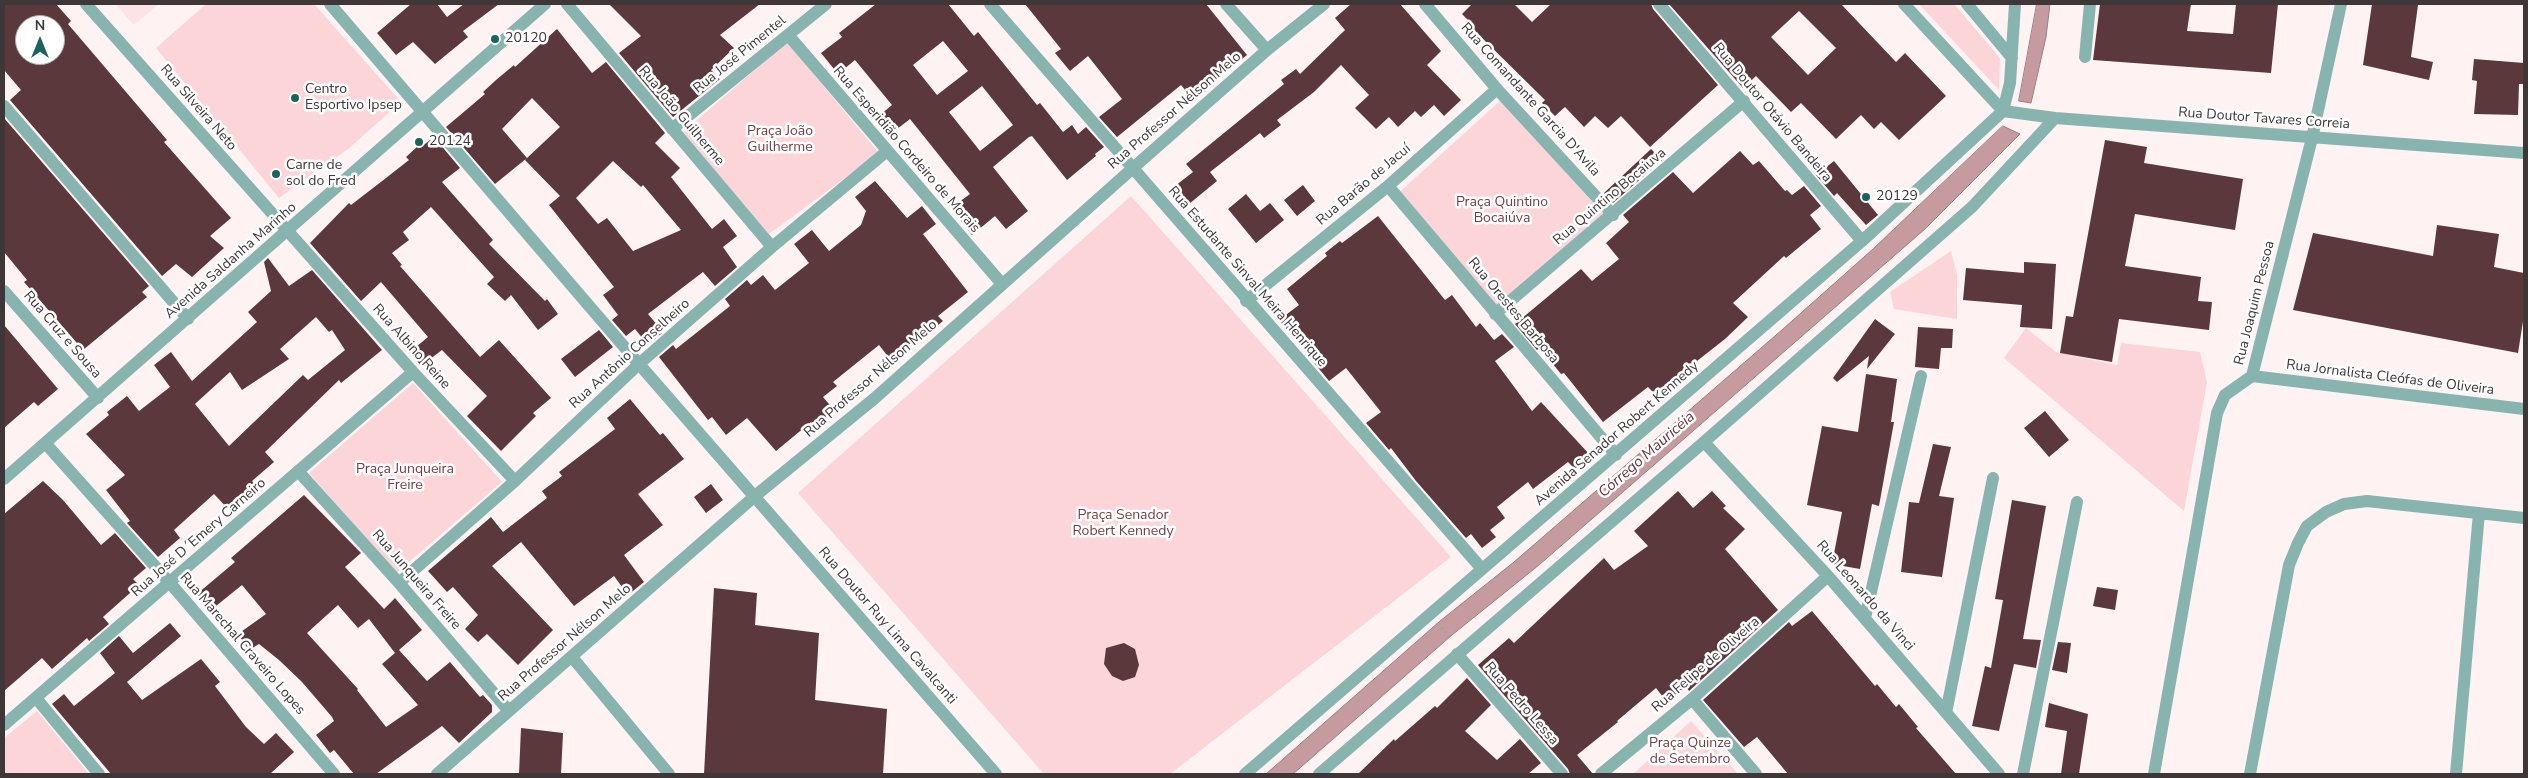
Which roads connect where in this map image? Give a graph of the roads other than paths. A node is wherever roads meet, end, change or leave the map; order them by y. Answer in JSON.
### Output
{"nodes":[{"id":1,"x":86,"y":4,"type":"edge"},
{"id":2,"x":330,"y":4,"type":"edge"},
{"id":3,"x":545,"y":4,"type":"edge"},
{"id":4,"x":567,"y":4,"type":"edge"},
{"id":5,"x":826,"y":4,"type":"edge"},
{"id":6,"x":990,"y":4,"type":"edge"},
{"id":7,"x":1226,"y":4,"type":"edge"},
{"id":8,"x":1324,"y":4,"type":"edge"},
{"id":9,"x":1425,"y":4,"type":"edge"},
{"id":10,"x":1659,"y":4,"type":"edge"},
{"id":11,"x":1904,"y":4,"type":"edge"},
{"id":12,"x":1967,"y":4,"type":"edge"},
{"id":13,"x":2015,"y":4,"type":"edge"},
{"id":14,"x":2090,"y":4,"type":"edge"},
{"id":15,"x":2341,"y":4,"type":"edge"},
{"id":16,"x":789,"y":36,"type":"junction"},
{"id":17,"x":1267,"y":50,"type":"junction"},
{"id":18,"x":2085,"y":57,"type":"dead end"},
{"id":19,"x":2012,"y":58,"type":"junction"},
{"id":20,"x":1497,"y":89,"type":"junction"},
{"id":21,"x":1744,"y":101,"type":"junction"},
{"id":22,"x":4,"y":106,"type":"edge"},
{"id":23,"x":2003,"y":111,"type":"junction"},
{"id":24,"x":424,"y":112,"type":"junction"},
{"id":25,"x":2055,"y":118,"type":"junction"},
{"id":26,"x":672,"y":129,"type":"junction"},
{"id":27,"x":2312,"y":138,"type":"junction"},
{"id":28,"x":886,"y":152,"type":"junction"},
{"id":29,"x":2524,"y":153,"type":"edge"},
{"id":30,"x":1133,"y":168,"type":"junction"},
{"id":31,"x":1388,"y":186,"type":"junction"},
{"id":32,"x":1614,"y":215,"type":"junction"},
{"id":33,"x":287,"y":232,"type":"junction"},
{"id":34,"x":1862,"y":242,"type":"junction"},
{"id":35,"x":772,"y":247,"type":"junction"},
{"id":36,"x":1002,"y":284,"type":"junction"},
{"id":37,"x":4,"y":291,"type":"edge"},
{"id":38,"x":1246,"y":300,"type":"junction"},
{"id":39,"x":1495,"y":314,"type":"junction"},
{"id":40,"x":188,"y":319,"type":"junction"},
{"id":41,"x":639,"y":364,"type":"junction"},
{"id":42,"x":413,"y":372,"type":"junction"},
{"id":43,"x":1921,"y":376,"type":"dead end"},
{"id":44,"x":2252,"y":376,"type":"junction"},
{"id":45,"x":98,"y":398,"type":"junction"},
{"id":46,"x":2524,"y":410,"type":"edge"},
{"id":47,"x":1701,"y":439,"type":"junction"},
{"id":48,"x":46,"y":444,"type":"junction"},
{"id":49,"x":1616,"y":455,"type":"junction"},
{"id":50,"x":298,"y":471,"type":"junction"},
{"id":51,"x":1993,"y":478,"type":"dead end"},
{"id":52,"x":4,"y":479,"type":"edge"},
{"id":53,"x":515,"y":481,"type":"junction"},
{"id":54,"x":755,"y":496,"type":"junction"},
{"id":55,"x":2077,"y":502,"type":"dead end"},
{"id":56,"x":2479,"y":513,"type":"junction"},
{"id":57,"x":2524,"y":518,"type":"edge"},
{"id":58,"x":1482,"y":569,"type":"junction"},
{"id":59,"x":1828,"y":576,"type":"junction"},
{"id":60,"x":170,"y":583,"type":"junction"},
{"id":61,"x":400,"y":583,"type":"junction"},
{"id":62,"x":1865,"y":618,"type":"junction"},
{"id":63,"x":1456,"y":649,"type":"junction"},
{"id":64,"x":572,"y":657,"type":"junction"},
{"id":65,"x":36,"y":698,"type":"junction"},
{"id":66,"x":1692,"y":699,"type":"junction"},
{"id":67,"x":509,"y":711,"type":"junction"},
{"id":68,"x":1946,"y":712,"type":"junction"},
{"id":69,"x":4,"y":725,"type":"edge"},
{"id":70,"x":1322,"y":773,"type":"edge"},
{"id":71,"x":99,"y":774,"type":"edge"},
{"id":72,"x":334,"y":774,"type":"edge"},
{"id":73,"x":437,"y":774,"type":"edge"},
{"id":74,"x":669,"y":774,"type":"edge"},
{"id":75,"x":996,"y":774,"type":"edge"},
{"id":76,"x":1245,"y":774,"type":"edge"},
{"id":77,"x":1562,"y":774,"type":"edge"},
{"id":78,"x":1601,"y":774,"type":"edge"},
{"id":79,"x":1756,"y":774,"type":"edge"},
{"id":80,"x":1999,"y":774,"type":"edge"},
{"id":81,"x":2023,"y":774,"type":"edge"},
{"id":82,"x":2154,"y":774,"type":"edge"},
{"id":83,"x":2250,"y":774,"type":"edge"},
{"id":84,"x":2456,"y":774,"type":"edge"}],
"edges":[{"from":1,"to":33,"type":"street","name":"Rua Silveira Neto"},
{"from":2,"to":24,"type":"street","name":"Rua Doutor Ruy Lima Cavalcanti"},
{"from":3,"to":24,"type":"street","name":"Avenida Saldanha Marinho"},
{"from":4,"to":26,"type":"street","name":"Rua João Guilherme"},
{"from":5,"to":16,"type":"street","name":"Rua José Pimentel"},
{"from":6,"to":30,"type":"street","name":"Rua Estudante Sinval Meira Henrique"},
{"from":7,"to":17,"type":"street"},
{"from":8,"to":17,"type":"street","name":"Rua Professor Nélson Melo"},
{"from":9,"to":20,"type":"street","name":"Rua Comandante Garcia D'Avila"},
{"from":10,"to":21,"type":"street","name":"Rua Doutor Otávio Bandeira"},
{"from":11,"to":23,"type":"street"},
{"from":12,"to":19,"type":"street"},
{"from":13,"to":19,"type":"street"},
{"from":14,"to":18,"type":"street"},
{"from":15,"to":27,"type":"street","name":"Rua Joaquim Pessoa"},
{"from":16,"to":26,"type":"street","name":"Rua José Pimentel"},
{"from":16,"to":28,"type":"street","name":"Rua Esperidião Cordeiro de Morais"},
{"from":17,"to":30,"type":"street","name":"Rua Professor Nélson Melo"},
{"from":19,"to":23,"type":"street"},
{"from":20,"to":31,"type":"street","name":"Rua Barão de Jacuí"},
{"from":20,"to":32,"type":"street","name":"Rua Comandante Garcia D'Avila"},
{"from":21,"to":32,"type":"street","name":"Rua Quintino Bocaiuva"},
{"from":21,"to":34,"type":"street","name":"Rua Doutor Otávio Bandeira"},
{"from":22,"to":40,"type":"street"},
{"from":23,"to":25,"type":"street","name":"Rua Doutor Tavares Correia"},
{"from":23,"to":34,"type":"street","name":"Avenida Senador Robert Kennedy"},
{"from":24,"to":33,"type":"street","name":"Avenida Saldanha Marinho"},
{"from":24,"to":41,"type":"street","name":"Rua Doutor Ruy Lima Cavalcanti"},
{"from":25,"to":27,"type":"street","name":"Rua Doutor Tavares Correia"},
{"from":25,"to":47,"type":"street"},
{"from":26,"to":35,"type":"street","name":"Rua João Guilherme"},
{"from":27,"to":29,"type":"street","name":"Rua Doutor Tavares Correia"},
{"from":27,"to":44,"type":"street","name":"Rua Joaquim Pessoa"},
{"from":28,"to":35,"type":"street","name":"Rua Antônio Conselheiro"},
{"from":28,"to":36,"type":"street","name":"Rua Esperidião Cordeiro de Morais"},
{"from":30,"to":36,"type":"street","name":"Rua Professor Nélson Melo"},
{"from":30,"to":38,"type":"street","name":"Rua Estudante Sinval Meira Henrique"},
{"from":31,"to":38,"type":"street","name":"Rua Barão de Jacuí"},
{"from":31,"to":39,"type":"street","name":"Rua Orestes Barbosa"},
{"from":32,"to":39,"type":"street","name":"Rua Quintino Bocaiuva"},
{"from":33,"to":40,"type":"street","name":"Avenida Saldanha Marinho"},
{"from":33,"to":42,"type":"street","name":"Rua Albino Reine"},
{"from":34,"to":49,"type":"street","name":"Avenida Senador Robert Kennedy"},
{"from":35,"to":41,"type":"street","name":"Rua Antônio Conselheiro"},
{"from":36,"to":54,"type":"street","name":"Rua Professor Nélson Melo"},
{"from":37,"to":45,"type":"street","name":"Rua Cruz e Sousa"},
{"from":38,"to":58,"type":"street","name":"Rua Estudante Sinval Meira Henrique"},
{"from":39,"to":49,"type":"street","name":"Rua Orestes Barbosa"},
{"from":40,"to":45,"type":"street","name":"Avenida Saldanha Marinho"},
{"from":41,"to":53,"type":"street","name":"Rua Antônio Conselheiro"},
{"from":41,"to":54,"type":"street","name":"Rua Doutor Ruy Lima Cavalcanti"},
{"from":42,"to":50,"type":"street","name":"Rua José D´Emery Carneiro"},
{"from":42,"to":53,"type":"street","name":"Rua Albino Reine"},
{"from":43,"to":62,"type":"street"},
{"from":44,"to":46,"type":"street","name":"Rua Jornalista Cleófas de Oliveira"},
{"from":44,"to":82,"type":"street","name":"Rua Joaquim Pessoa"},
{"from":45,"to":48,"type":"street","name":"Avenida Saldanha Marinho"},
{"from":47,"to":59,"type":"street","name":"Rua Leonardo da Vinci"},
{"from":47,"to":63,"type":"street"},
{"from":48,"to":52,"type":"street","name":"Avenida Saldanha Marinho"},
{"from":48,"to":60,"type":"street","name":"Rua Marechal Craveiro Lopes"},
{"from":49,"to":58,"type":"street","name":"Avenida Senador Robert Kennedy"},
{"from":50,"to":60,"type":"street","name":"Rua José D´Emery Carneiro"},
{"from":50,"to":61,"type":"street","name":"Rua Junqueira Freire"},
{"from":51,"to":68,"type":"street"},
{"from":53,"to":61,"type":"street","name":"Rua Antônio Conselheiro"},
{"from":54,"to":64,"type":"street","name":"Rua Professor Nélson Melo"},
{"from":54,"to":75,"type":"street","name":"Rua Doutor Ruy Lima Cavalcanti"},
{"from":55,"to":81,"type":"street"},
{"from":56,"to":57,"type":"street"},
{"from":56,"to":83,"type":"street"},
{"from":56,"to":84,"type":"street"},
{"from":58,"to":76,"type":"street","name":"Avenida Senador Robert Kennedy"},
{"from":59,"to":62,"type":"street","name":"Rua Leonardo da Vinci"},
{"from":59,"to":66,"type":"street","name":"Rua Felipe de Oliveira"},
{"from":60,"to":65,"type":"street","name":"Rua José D´Emery Carneiro"},
{"from":60,"to":72,"type":"street","name":"Rua Marechal Craveiro Lopes"},
{"from":61,"to":67,"type":"street","name":"Rua Junqueira Freire"},
{"from":62,"to":68,"type":"street","name":"Rua Leonardo da Vinci"},
{"from":63,"to":70,"type":"street"},
{"from":63,"to":77,"type":"street","name":"Rua Pedro Lessa"},
{"from":64,"to":67,"type":"street","name":"Rua Professor Nélson Melo"},
{"from":64,"to":74,"type":"street"},
{"from":65,"to":69,"type":"street","name":"Rua José D´Emery Carneiro"},
{"from":65,"to":71,"type":"street"},
{"from":66,"to":78,"type":"street","name":"Rua Felipe de Oliveira"},
{"from":66,"to":79,"type":"street"},
{"from":67,"to":73,"type":"street","name":"Rua Professor Nélson Melo"},
{"from":68,"to":80,"type":"street","name":"Rua Leonardo da Vinci"}]}
